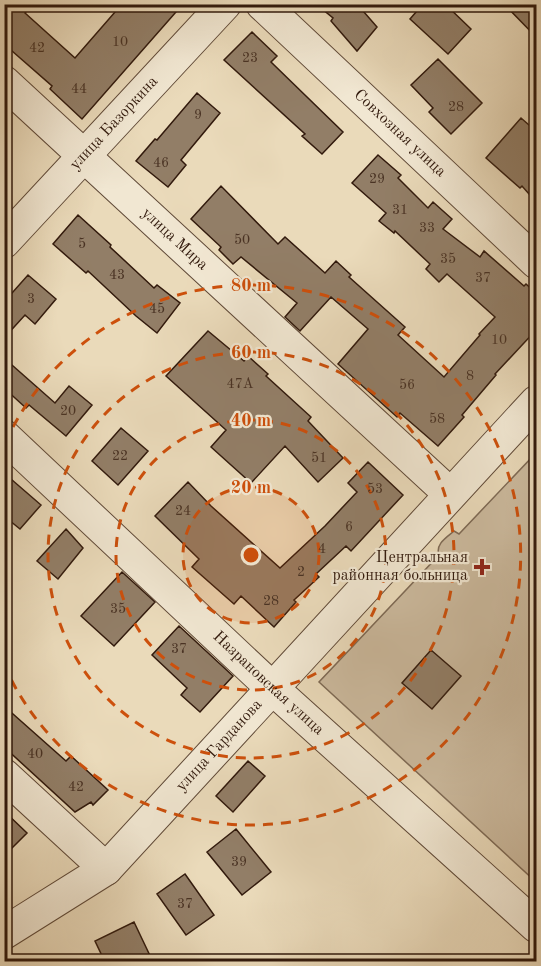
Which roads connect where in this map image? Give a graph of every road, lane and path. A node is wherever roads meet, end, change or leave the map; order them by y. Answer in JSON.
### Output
{"nodes":[{"id":1,"x":225,"y":4,"type":"edge"},
{"id":2,"x":262,"y":4,"type":"edge"},
{"id":3,"x":4,"y":82,"type":"edge"},
{"id":4,"x":85,"y":156,"type":"junction"},
{"id":5,"x":4,"y":242,"type":"edge"},
{"id":6,"x":537,"y":262,"type":"edge"},
{"id":7,"x":537,"y":402,"type":"edge"},
{"id":8,"x":4,"y":436,"type":"edge"},
{"id":9,"x":450,"y":494,"type":"junction"},
{"id":10,"x":273,"y":689,"type":"junction"},
{"id":11,"x":4,"y":774,"type":"edge"},
{"id":12,"x":106,"y":869,"type":"junction"},
{"id":13,"x":537,"y":926,"type":"edge"},
{"id":14,"x":4,"y":933,"type":"edge"}],
"edges":[{"from":1,"to":4,"type":"street","name":"улица Базоркина"},
{"from":2,"to":6,"type":"street","name":"Совхозная улица"},
{"from":3,"to":4,"type":"street","name":"улица Мира"},
{"from":4,"to":5,"type":"street","name":"улица Базоркина"},
{"from":4,"to":9,"type":"street","name":"улица Мира"},
{"from":7,"to":9,"type":"street","name":"улица Гарданова"},
{"from":8,"to":10,"type":"street","name":"Назрановская улица"},
{"from":9,"to":10,"type":"street","name":"улица Гарданова"},
{"from":10,"to":12,"type":"street","name":"улица Гарданова"},
{"from":10,"to":13,"type":"street","name":"Назрановская улица"},
{"from":11,"to":12,"type":"street"},
{"from":12,"to":14,"type":"street","name":"улица Гарданова"}]}
